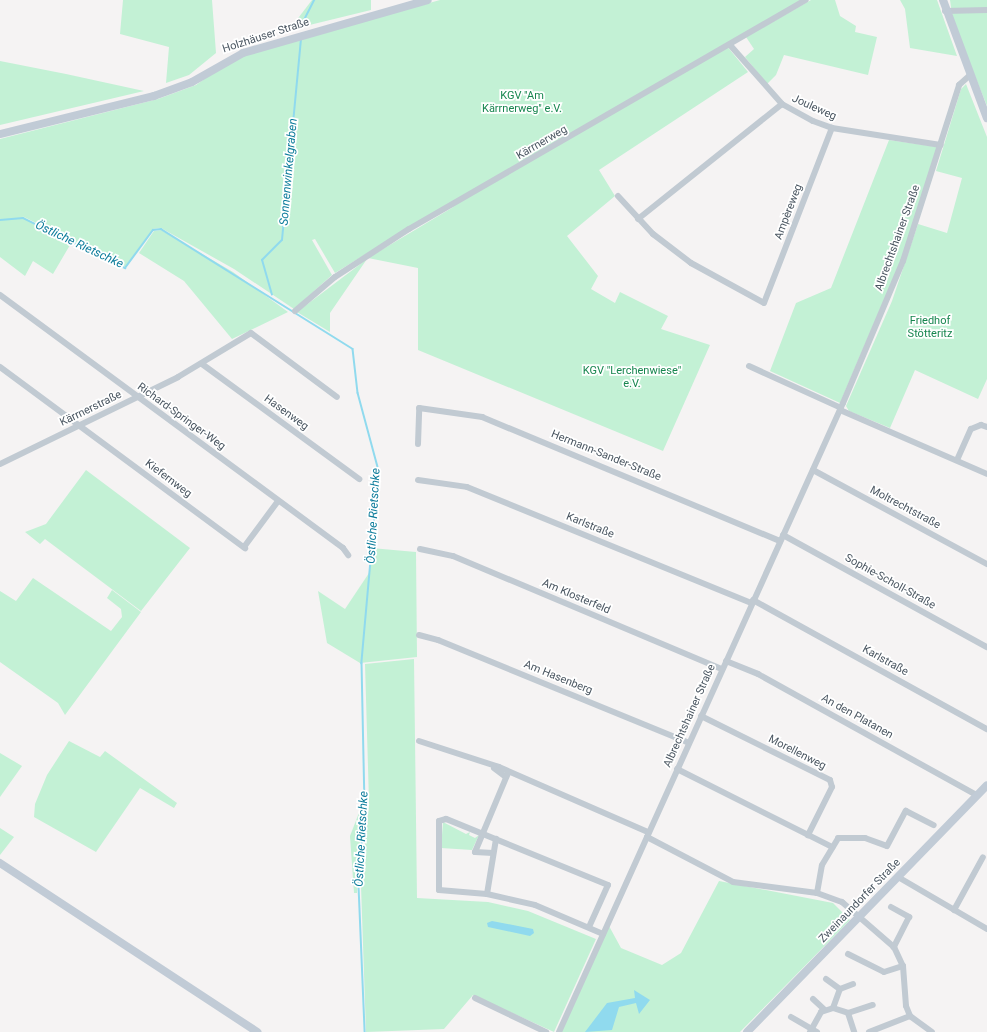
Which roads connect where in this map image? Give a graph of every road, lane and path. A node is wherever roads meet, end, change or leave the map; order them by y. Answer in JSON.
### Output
{"nodes":[{"id":1,"x":428,"y":0,"type":"edge"},
{"id":2,"x":806,"y":0,"type":"edge"},
{"id":3,"x":943,"y":0,"type":"edge"},
{"id":4,"x":987,"y":10,"type":"edge"},
{"id":5,"x":945,"y":11,"type":"junction"},
{"id":6,"x":730,"y":45,"type":"junction"},
{"id":7,"x":970,"y":74,"type":"junction"},
{"id":8,"x":782,"y":104,"type":"junction"},
{"id":9,"x":987,"y":118,"type":"edge"},
{"id":10,"x":832,"y":128,"type":"junction"},
{"id":11,"x":0,"y":134,"type":"edge"},
{"id":12,"x":941,"y":145,"type":"junction"},
{"id":13,"x":618,"y":196,"type":"dead end"},
{"id":14,"x":638,"y":219,"type":"junction"},
{"id":15,"x":0,"y":295,"type":"edge"},
{"id":16,"x":295,"y":311,"type":"dead end"},
{"id":17,"x":202,"y":364,"type":"junction"},
{"id":18,"x":749,"y":366,"type":"dead end"},
{"id":19,"x":0,"y":367,"type":"edge"},
{"id":20,"x":137,"y":397,"type":"junction"},
{"id":21,"x":337,"y":397,"type":"dead end"},
{"id":22,"x":840,"y":409,"type":"junction"},
{"id":23,"x":80,"y":426,"type":"junction"},
{"id":24,"x":987,"y":427,"type":"edge"},
{"id":25,"x":418,"y":444,"type":"dead end"},
{"id":26,"x":957,"y":460,"type":"junction"},
{"id":27,"x":0,"y":464,"type":"edge"},
{"id":28,"x":813,"y":470,"type":"junction"},
{"id":29,"x":987,"y":474,"type":"edge"},
{"id":30,"x":359,"y":479,"type":"dead end"},
{"id":31,"x":418,"y":480,"type":"dead end"},
{"id":32,"x":278,"y":501,"type":"junction"},
{"id":33,"x":782,"y":538,"type":"junction"},
{"id":34,"x":420,"y":549,"type":"dead end"},
{"id":35,"x":348,"y":556,"type":"dead end"},
{"id":36,"x":987,"y":564,"type":"edge"},
{"id":37,"x":752,"y":602,"type":"junction"},
{"id":38,"x":419,"y":635,"type":"dead end"},
{"id":39,"x":987,"y":646,"type":"edge"},
{"id":40,"x":726,"y":660,"type":"junction"},
{"id":41,"x":722,"y":669,"type":"junction"},
{"id":42,"x":701,"y":716,"type":"junction"},
{"id":43,"x":987,"y":729,"type":"edge"},
{"id":44,"x":419,"y":741,"type":"dead end"},
{"id":45,"x":689,"y":743,"type":"junction"},
{"id":46,"x":677,"y":769,"type":"junction"},
{"id":47,"x":507,"y":775,"type":"junction"},
{"id":48,"x":987,"y":785,"type":"edge"},
{"id":49,"x":976,"y":795,"type":"junction"},
{"id":50,"x":934,"y":825,"type":"dead end"},
{"id":51,"x":482,"y":833,"type":"junction"},
{"id":52,"x":647,"y":834,"type":"junction"},
{"id":53,"x":808,"y":835,"type":"junction"},
{"id":54,"x":496,"y":839,"type":"junction"},
{"id":55,"x":832,"y":846,"type":"junction"},
{"id":56,"x":493,"y":854,"type":"junction"},
{"id":57,"x":983,"y":857,"type":"dead end"},
{"id":58,"x":0,"y":864,"type":"edge"},
{"id":59,"x":898,"y":877,"type":"junction"},
{"id":60,"x":487,"y":894,"type":"junction"},
{"id":61,"x":817,"y":894,"type":"junction"},
{"id":62,"x":891,"y":906,"type":"dead end"},
{"id":63,"x":954,"y":910,"type":"junction"},
{"id":64,"x":860,"y":916,"type":"junction"},
{"id":65,"x":589,"y":927,"type":"junction"},
{"id":66,"x":987,"y":929,"type":"edge"},
{"id":67,"x":603,"y":934,"type":"junction"},
{"id":68,"x":894,"y":947,"type":"junction"},
{"id":69,"x":848,"y":954,"type":"dead end"},
{"id":70,"x":903,"y":966,"type":"junction"},
{"id":71,"x":826,"y":979,"type":"dead end"},
{"id":72,"x":853,"y":984,"type":"dead end"},
{"id":73,"x":840,"y":988,"type":"junction"},
{"id":74,"x":475,"y":998,"type":"dead end"},
{"id":75,"x":813,"y":999,"type":"dead end"},
{"id":76,"x":872,"y":1005,"type":"dead end"},
{"id":77,"x":833,"y":1008,"type":"junction"},
{"id":78,"x":825,"y":1010,"type":"junction"},
{"id":79,"x":848,"y":1014,"type":"junction"},
{"id":80,"x":910,"y":1016,"type":"junction"},
{"id":81,"x":791,"y":1017,"type":"dead end"},
{"id":82,"x":813,"y":1031,"type":"edge"},
{"id":83,"x":258,"y":1032,"type":"edge"},
{"id":84,"x":546,"y":1032,"type":"edge"},
{"id":85,"x":559,"y":1032,"type":"edge"},
{"id":86,"x":747,"y":1032,"type":"edge"},
{"id":87,"x":854,"y":1032,"type":"edge"},
{"id":88,"x":869,"y":1032,"type":"edge"},
{"id":89,"x":932,"y":1032,"type":"edge"}],
"edges":[{"from":1,"to":11,"type":"street","name":"Holzhäuser Straße"},
{"from":2,"to":6,"type":"street","name":"Kärrnerweg"},
{"from":3,"to":5,"type":"street"},
{"from":4,"to":5,"type":"street"},
{"from":5,"to":7,"type":"street"},
{"from":6,"to":8,"type":"street","name":"Jouleweg"},
{"from":6,"to":16,"type":"street","name":"Kärrnerweg"},
{"from":7,"to":9,"type":"street"},
{"from":7,"to":12,"type":"street","name":"Albrechtshainer Straße"},
{"from":8,"to":10,"type":"street","name":"Jouleweg"},
{"from":8,"to":14,"type":"street"},
{"from":10,"to":12,"type":"street","name":"Jouleweg"},
{"from":10,"to":14,"type":"street","name":"Ampèreweg"},
{"from":12,"to":22,"type":"street","name":"Albrechtshainer Straße"},
{"from":13,"to":14,"type":"street"},
{"from":15,"to":20,"type":"street","name":"Richard-Springer-Weg"},
{"from":17,"to":20,"type":"street","name":"Kärrnerstraße"},
{"from":17,"to":21,"type":"street","name":"Kärrnerstraße"},
{"from":17,"to":30,"type":"street","name":"Hasenweg"},
{"from":18,"to":22,"type":"street"},
{"from":19,"to":23,"type":"street","name":"Kiefernweg"},
{"from":20,"to":23,"type":"street","name":"Kärrnerstraße"},
{"from":20,"to":32,"type":"street","name":"Richard-Springer-Weg"},
{"from":22,"to":26,"type":"street"},
{"from":22,"to":28,"type":"street","name":"Albrechtshainer Straße"},
{"from":23,"to":27,"type":"street","name":"Kärrnerstraße"},
{"from":23,"to":32,"type":"street","name":"Kiefernweg"},
{"from":24,"to":26,"type":"street"},
{"from":25,"to":33,"type":"street","name":"Hermann-Sander-Straße"},
{"from":26,"to":29,"type":"street"},
{"from":28,"to":33,"type":"street","name":"Albrechtshainer Straße"},
{"from":28,"to":36,"type":"street","name":"Moltrechtstraße"},
{"from":31,"to":37,"type":"street","name":"Karlstraße"},
{"from":32,"to":35,"type":"street","name":"Richard-Springer-Weg"},
{"from":33,"to":37,"type":"street","name":"Albrechtshainer Straße"},
{"from":33,"to":39,"type":"street","name":"Sophie-Scholl-Straße"},
{"from":34,"to":41,"type":"street","name":"Am Klosterfeld"},
{"from":37,"to":40,"type":"street","name":"Albrechtshainer Straße"},
{"from":37,"to":43,"type":"street","name":"Karlstraße"},
{"from":38,"to":45,"type":"street","name":"Am Hasenberg"},
{"from":40,"to":41,"type":"street","name":"Albrechtshainer Straße"},
{"from":40,"to":49,"type":"street","name":"An den Platanen"},
{"from":41,"to":42,"type":"street","name":"Albrechtshainer Straße"},
{"from":42,"to":45,"type":"street","name":"Albrechtshainer Straße"},
{"from":42,"to":53,"type":"street","name":"Morellenweg"},
{"from":44,"to":47,"type":"street"},
{"from":45,"to":46,"type":"street","name":"Albrechtshainer Straße"},
{"from":46,"to":52,"type":"street","name":"Albrechtshainer Straße"},
{"from":46,"to":53,"type":"street"},
{"from":47,"to":51,"type":"street"},
{"from":47,"to":52,"type":"street"},
{"from":48,"to":49,"type":"street","name":"Zweinaundorfer Straße"},
{"from":49,"to":59,"type":"street","name":"Zweinaundorfer Straße"},
{"from":50,"to":55,"type":"street"},
{"from":51,"to":54,"type":"street"},
{"from":51,"to":56,"type":"street"},
{"from":51,"to":60,"type":"street"},
{"from":52,"to":61,"type":"street"},
{"from":52,"to":67,"type":"street","name":"Albrechtshainer Straße"},
{"from":53,"to":55,"type":"street"},
{"from":54,"to":56,"type":"street"},
{"from":54,"to":65,"type":"street"},
{"from":55,"to":61,"type":"street"},
{"from":56,"to":60,"type":"street"},
{"from":57,"to":63,"type":"street"},
{"from":58,"to":83,"type":"street"},
{"from":59,"to":63,"type":"street"},
{"from":59,"to":64,"type":"street","name":"Zweinaundorfer Straße"},
{"from":60,"to":65,"type":"street"},
{"from":61,"to":64,"type":"street"},
{"from":62,"to":68,"type":"street"},
{"from":63,"to":66,"type":"street"},
{"from":64,"to":68,"type":"street"},
{"from":64,"to":86,"type":"street","name":"Zweinaundorfer Straße"},
{"from":65,"to":67,"type":"street"},
{"from":67,"to":85,"type":"street","name":"Albrechtshainer Straße"},
{"from":68,"to":70,"type":"street"},
{"from":69,"to":70,"type":"street"},
{"from":70,"to":80,"type":"street"},
{"from":71,"to":73,"type":"street"},
{"from":72,"to":73,"type":"street"},
{"from":73,"to":77,"type":"street"},
{"from":74,"to":84,"type":"street"},
{"from":75,"to":78,"type":"street"},
{"from":76,"to":79,"type":"street"},
{"from":77,"to":78,"type":"street"},
{"from":77,"to":79,"type":"street"},
{"from":78,"to":82,"type":"street"},
{"from":79,"to":87,"type":"street"},
{"from":80,"to":88,"type":"street"},
{"from":80,"to":89,"type":"street"},
{"from":81,"to":82,"type":"street"}]}
